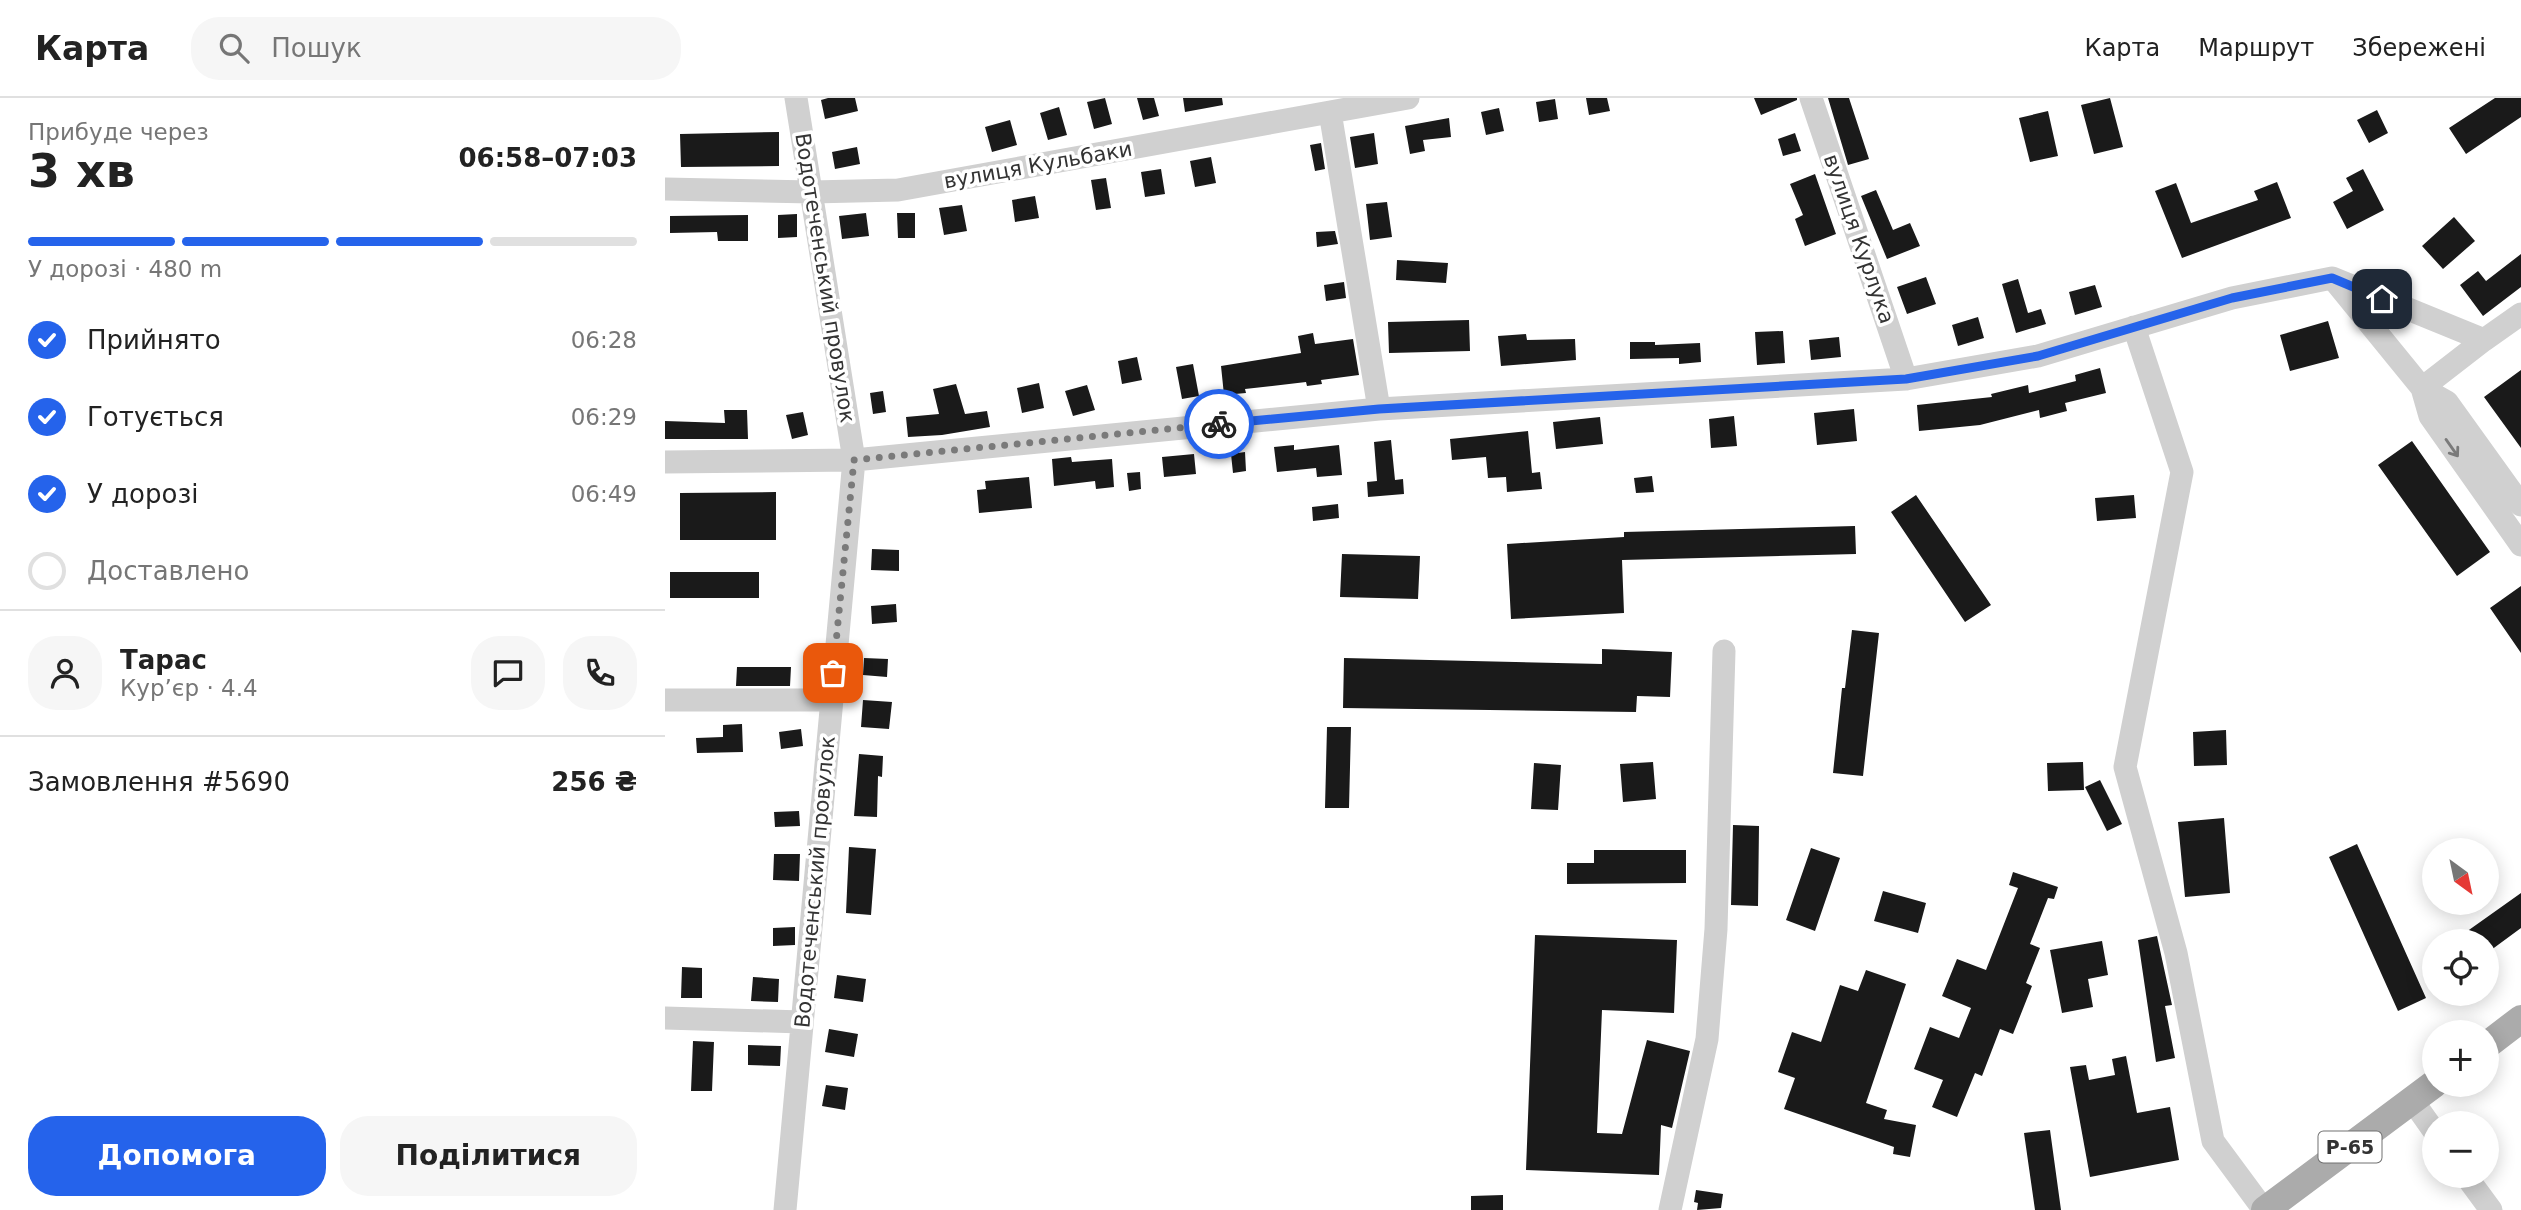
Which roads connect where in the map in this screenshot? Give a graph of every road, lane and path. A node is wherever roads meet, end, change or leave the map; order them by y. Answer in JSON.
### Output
{"nodes":[{"id":1,"x":796,"y":98,"type":"edge"},
{"id":2,"x":1408,"y":98,"type":"edge"},
{"id":3,"x":1811,"y":98,"type":"edge"},
{"id":4,"x":1330,"y":112,"type":"junction"},
{"id":5,"x":665,"y":189,"type":"edge"},
{"id":6,"x":812,"y":192,"type":"junction"},
{"id":7,"x":2332,"y":278,"type":"junction"},
{"id":8,"x":2521,"y":314,"type":"edge"},
{"id":9,"x":2134,"y":327,"type":"junction"},
{"id":10,"x":2484,"y":341,"type":"junction"},
{"id":11,"x":1906,"y":379,"type":"junction"},
{"id":12,"x":2422,"y":388,"type":"junction"},
{"id":13,"x":1379,"y":409,"type":"junction"},
{"id":14,"x":854,"y":460,"type":"junction"},
{"id":15,"x":665,"y":462,"type":"edge"},
{"id":16,"x":2521,"y":505,"type":"edge"},
{"id":17,"x":2521,"y":545,"type":"edge"},
{"id":18,"x":1724,"y":651,"type":"dead end"},
{"id":19,"x":665,"y":700,"type":"edge"},
{"id":20,"x":831,"y":700,"type":"junction"},
{"id":21,"x":665,"y":1018,"type":"edge"},
{"id":22,"x":2521,"y":1020,"type":"edge"},
{"id":23,"x":802,"y":1022,"type":"junction"},
{"id":24,"x":2499,"y":1036,"type":"edge"},
{"id":25,"x":2422,"y":1093,"type":"edge"},
{"id":26,"x":2475,"y":1188,"type":"edge"},
{"id":27,"x":785,"y":1210,"type":"edge"},
{"id":28,"x":1670,"y":1210,"type":"edge"},
{"id":29,"x":2265,"y":1210,"type":"edge"},
{"id":30,"x":2491,"y":1210,"type":"edge"}],
"edges":[{"from":1,"to":6,"type":"street","name":"Водотеченський провулок"},
{"from":2,"to":4,"type":"street","name":"вулиця Кульбаки"},
{"from":3,"to":11,"type":"street","name":"вулиця Курлука"},
{"from":4,"to":6,"type":"street","name":"вулиця Кульбаки"},
{"from":4,"to":13,"type":"street"},
{"from":5,"to":6,"type":"street","name":"вулиця Кульбаки"},
{"from":6,"to":14,"type":"street","name":"Водотеченський провулок"},
{"from":7,"to":9,"type":"street"},
{"from":7,"to":10,"type":"street"},
{"from":7,"to":12,"type":"street"},
{"from":8,"to":10,"type":"street"},
{"from":9,"to":11,"type":"street"},
{"from":9,"to":29,"type":"street"},
{"from":10,"to":12,"type":"street"},
{"from":11,"to":13,"type":"street"},
{"from":12,"to":16,"type":"street"},
{"from":12,"to":17,"type":"street","one_way":true},
{"from":13,"to":14,"type":"street"},
{"from":14,"to":15,"type":"street"},
{"from":14,"to":20,"type":"street","name":"Водотеченський провулок"},
{"from":18,"to":28,"type":"street"},
{"from":19,"to":20,"type":"street"},
{"from":20,"to":23,"type":"street","name":"Водотеченський провулок"},
{"from":21,"to":23,"type":"street"},
{"from":22,"to":24,"type":"main road"},
{"from":23,"to":27,"type":"street","name":"Водотеченський провулок"},
{"from":25,"to":29,"type":"main road","number":"Р-65"},
{"from":26,"to":30,"type":"street"}]}
